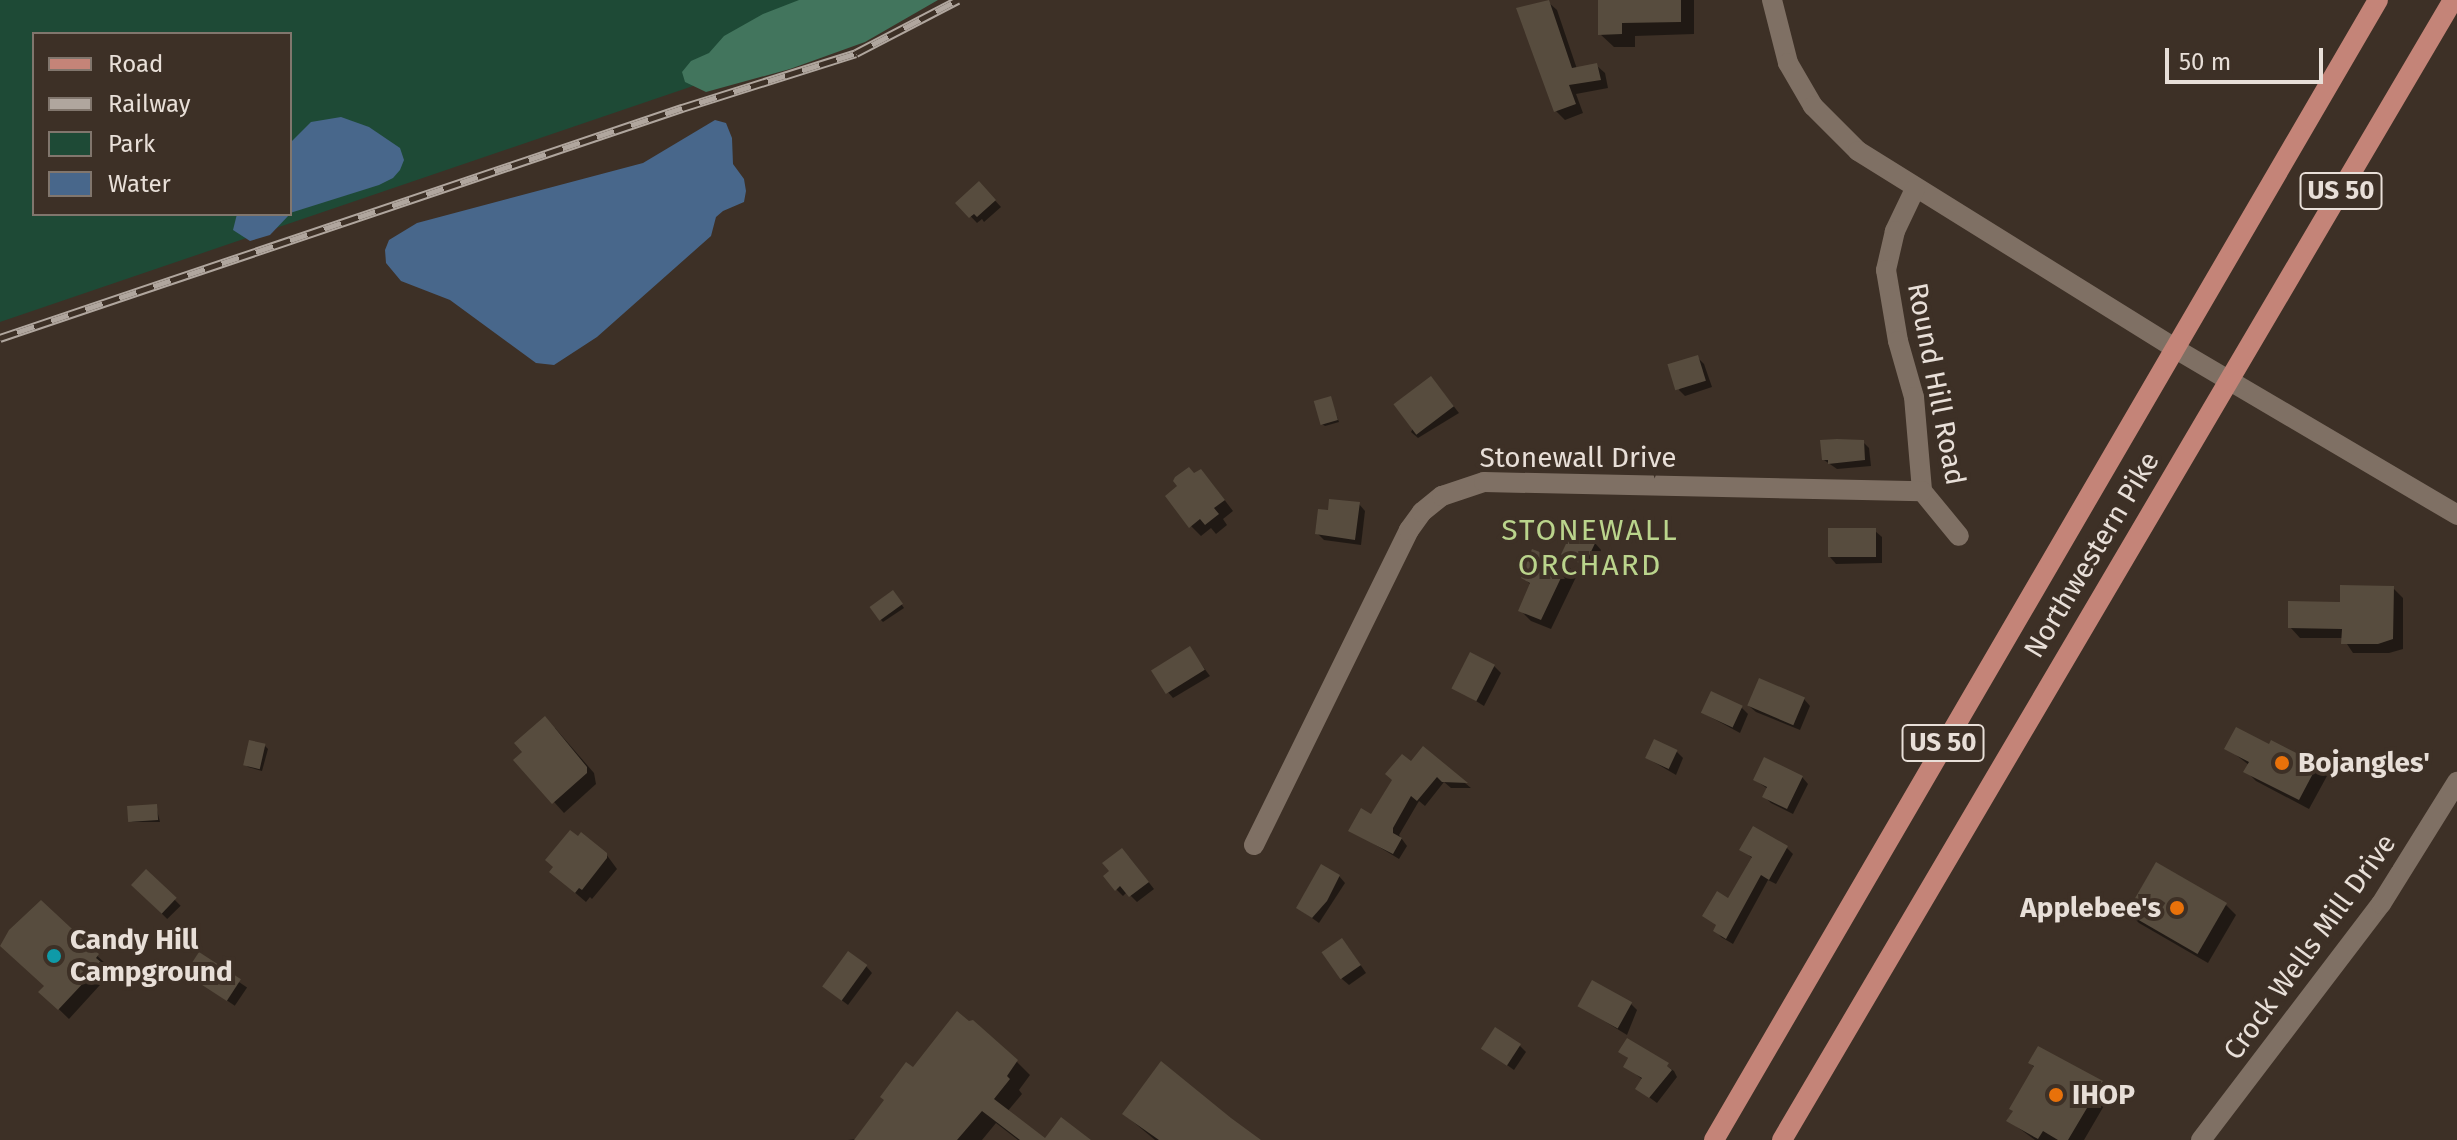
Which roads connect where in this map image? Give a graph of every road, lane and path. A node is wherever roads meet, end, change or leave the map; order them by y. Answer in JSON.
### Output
{"nodes":[{"id":1,"x":1772,"y":0,"type":"edge"},
{"id":2,"x":2378,"y":0,"type":"edge"},
{"id":3,"x":2453,"y":0,"type":"edge"},
{"id":4,"x":1915,"y":189,"type":"junction"},
{"id":5,"x":2174,"y":348,"type":"junction"},
{"id":6,"x":2229,"y":381,"type":"junction"},
{"id":7,"x":1922,"y":491,"type":"junction"},
{"id":8,"x":2457,"y":515,"type":"edge"},
{"id":9,"x":1959,"y":536,"type":"dead end"},
{"id":10,"x":2457,"y":782,"type":"edge"},
{"id":11,"x":1254,"y":845,"type":"dead end"},
{"id":12,"x":1716,"y":1138,"type":"edge"},
{"id":13,"x":1782,"y":1140,"type":"edge"},
{"id":14,"x":2201,"y":1140,"type":"edge"}],
"edges":[{"from":1,"to":4,"type":"street"},
{"from":2,"to":5,"type":"main road","name":"Northwestern Pike","number":"US 50"},
{"from":3,"to":6,"type":"main road","name":"Northwestern Pike","number":"US 50"},
{"from":4,"to":5,"type":"street"},
{"from":4,"to":7,"type":"street","name":"Round Hill Road"},
{"from":5,"to":6,"type":"street"},
{"from":5,"to":12,"type":"main road","name":"Northwestern Pike","number":"US 50"},
{"from":6,"to":8,"type":"street"},
{"from":6,"to":13,"type":"main road","name":"Northwestern Pike","number":"US 50"},
{"from":7,"to":9,"type":"street","name":"Round Hill Road"},
{"from":7,"to":11,"type":"street","name":"Stonewall Drive"},
{"from":10,"to":14,"type":"street","name":"Crock Wells Mill Drive"}]}
